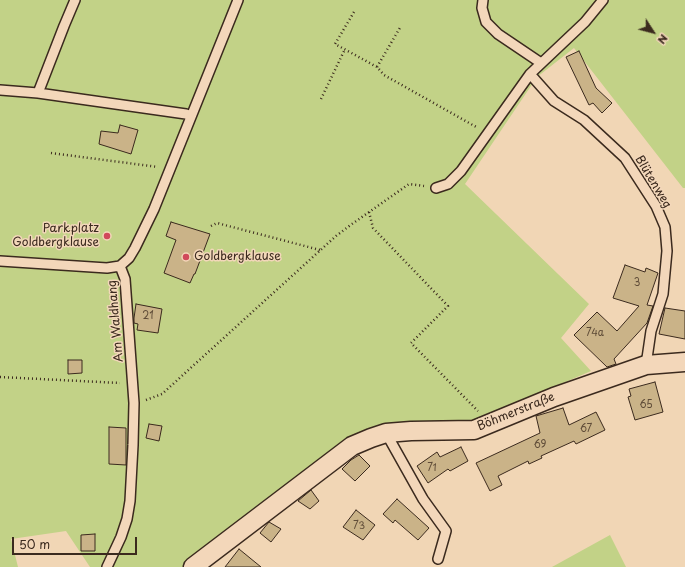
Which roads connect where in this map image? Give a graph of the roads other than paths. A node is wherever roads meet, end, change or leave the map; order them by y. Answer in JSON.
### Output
{"nodes":[{"id":1,"x":75,"y":0,"type":"edge"},
{"id":2,"x":238,"y":0,"type":"edge"},
{"id":3,"x":483,"y":0,"type":"edge"},
{"id":4,"x":603,"y":0,"type":"edge"},
{"id":5,"x":541,"y":62,"type":"junction"},
{"id":6,"x":530,"y":74,"type":"junction"},
{"id":7,"x":0,"y":90,"type":"edge"},
{"id":8,"x":38,"y":93,"type":"junction"},
{"id":9,"x":191,"y":116,"type":"junction"},
{"id":10,"x":436,"y":188,"type":"road end"},
{"id":11,"x":0,"y":261,"type":"edge"},
{"id":12,"x":120,"y":266,"type":"junction"},
{"id":13,"x":685,"y":362,"type":"edge"},
{"id":14,"x":646,"y":365,"type":"junction"},
{"id":15,"x":386,"y":433,"type":"junction"},
{"id":16,"x":438,"y":559,"type":"dead end"},
{"id":17,"x":107,"y":567,"type":"edge"},
{"id":18,"x":193,"y":567,"type":"edge"}],
"edges":[{"from":1,"to":8,"type":"lane"},
{"from":2,"to":9,"type":"lane","name":"Am Waldhang"},
{"from":3,"to":5,"type":"lane"},
{"from":4,"to":5,"type":"lane"},
{"from":5,"to":6,"type":"lane"},
{"from":6,"to":10,"type":"lane"},
{"from":6,"to":14,"type":"lane","name":"Blütenweg"},
{"from":7,"to":8,"type":"lane"},
{"from":8,"to":9,"type":"lane"},
{"from":9,"to":12,"type":"lane","name":"Am Waldhang"},
{"from":11,"to":12,"type":"lane"},
{"from":12,"to":17,"type":"lane","name":"Am Waldhang"},
{"from":13,"to":14,"type":"street","name":"Böhmerstraße"},
{"from":14,"to":15,"type":"street","name":"Böhmerstraße"},
{"from":15,"to":16,"type":"lane"},
{"from":15,"to":18,"type":"street","name":"Böhmerstraße"}]}
